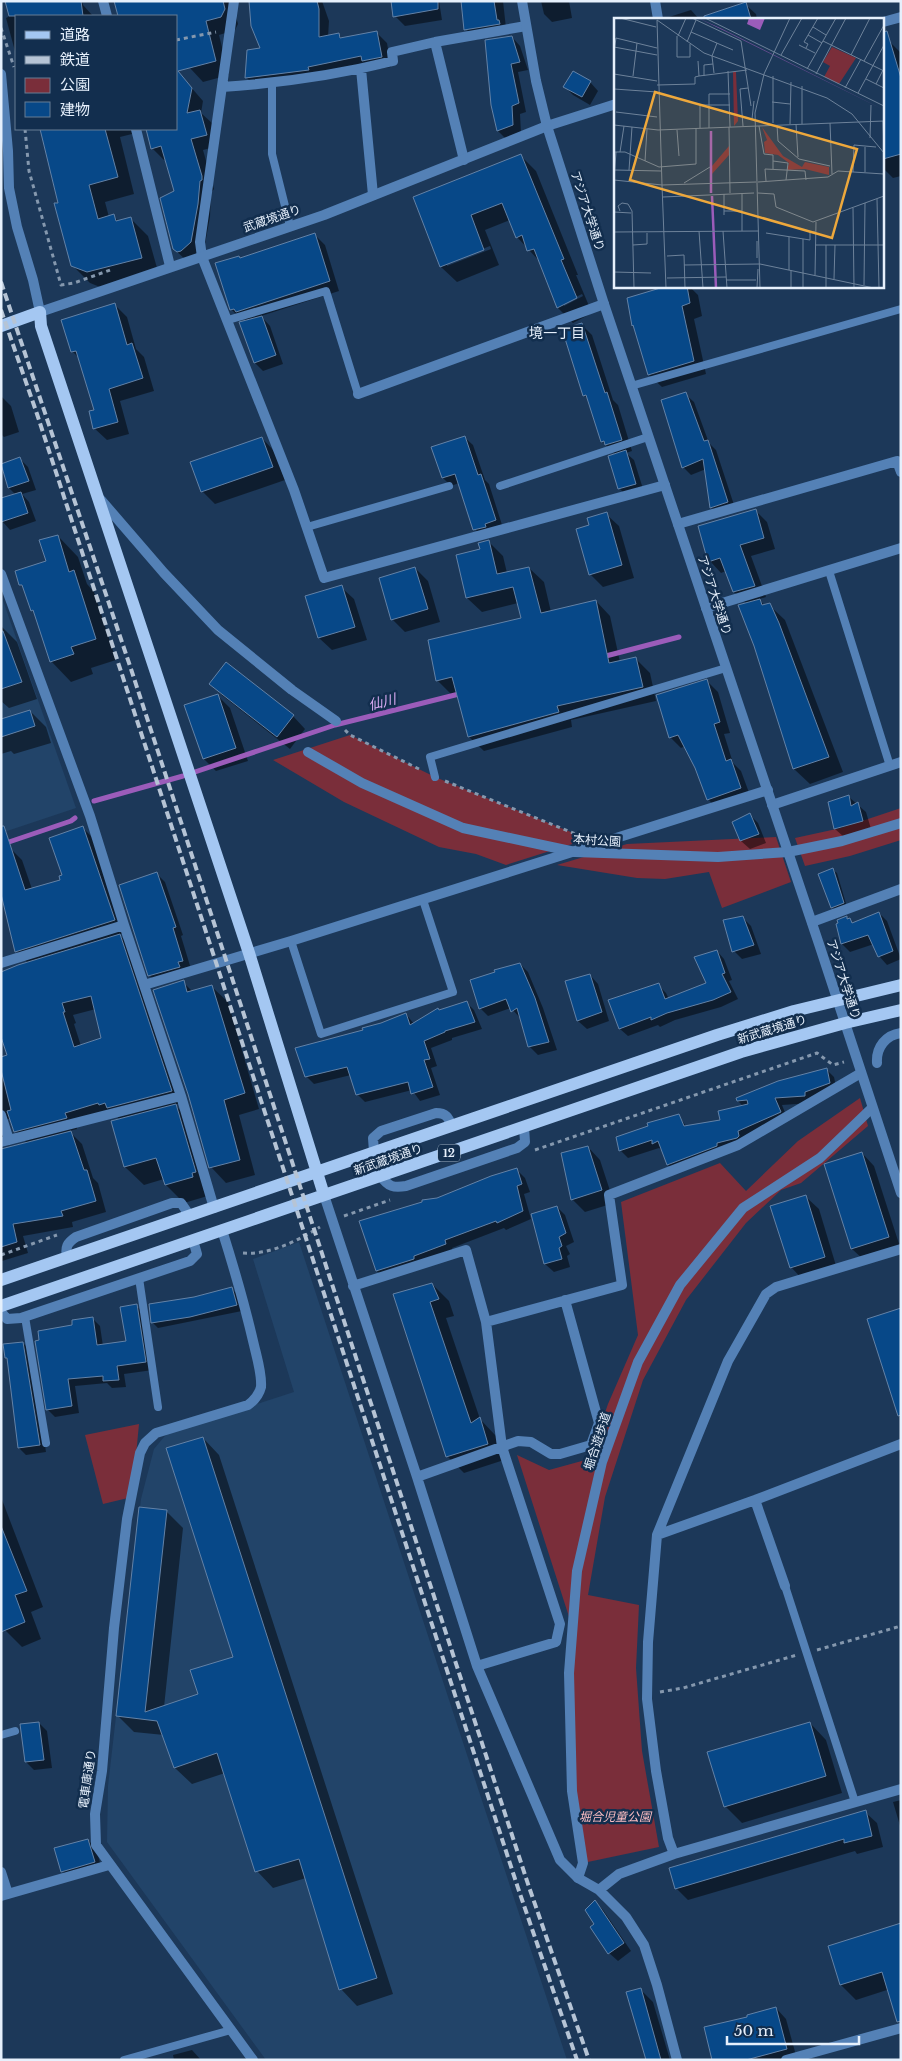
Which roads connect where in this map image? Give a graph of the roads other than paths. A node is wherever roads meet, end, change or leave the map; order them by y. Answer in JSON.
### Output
{"nodes":[{"id":1,"x":103,"y":1,"type":"edge"},
{"id":2,"x":234,"y":1,"type":"edge"},
{"id":3,"x":522,"y":1,"type":"edge"},
{"id":4,"x":655,"y":1,"type":"edge"},
{"id":5,"x":107,"y":15,"type":"edge"},
{"id":6,"x":901,"y":17,"type":"edge"},
{"id":7,"x":658,"y":18,"type":"edge"},
{"id":8,"x":884,"y":22,"type":"edge"},
{"id":9,"x":526,"y":26,"type":"junction"},
{"id":10,"x":435,"y":42,"type":"junction"},
{"id":11,"x":361,"y":69,"type":"junction"},
{"id":12,"x":1,"y":74,"type":"edge"},
{"id":13,"x":272,"y":83,"type":"junction"},
{"id":14,"x":222,"y":87,"type":"junction"},
{"id":15,"x":614,"y":105,"type":"edge"},
{"id":16,"x":547,"y":126,"type":"junction"},
{"id":17,"x":136,"y":130,"type":"edge"},
{"id":18,"x":464,"y":160,"type":"junction"},
{"id":19,"x":374,"y":195,"type":"junction"},
{"id":20,"x":290,"y":226,"type":"junction"},
{"id":21,"x":202,"y":256,"type":"junction"},
{"id":22,"x":170,"y":266,"type":"junction"},
{"id":23,"x":604,"y":304,"type":"junction"},
{"id":24,"x":901,"y":309,"type":"edge"},
{"id":25,"x":40,"y":312,"type":"junction"},
{"id":26,"x":228,"y":320,"type":"junction"},
{"id":27,"x":1,"y":326,"type":"edge"},
{"id":28,"x":631,"y":386,"type":"junction"},
{"id":29,"x":358,"y":394,"type":"joint"},
{"id":30,"x":648,"y":437,"type":"junction"},
{"id":31,"x":901,"y":472,"type":"edge"},
{"id":32,"x":665,"y":485,"type":"junction"},
{"id":33,"x":449,"y":486,"type":"dead end"},
{"id":34,"x":500,"y":486,"type":"dead end"},
{"id":35,"x":98,"y":496,"type":"junction"},
{"id":36,"x":678,"y":524,"type":"junction"},
{"id":37,"x":307,"y":527,"type":"junction"},
{"id":38,"x":901,"y":548,"type":"edge"},
{"id":39,"x":829,"y":571,"type":"junction"},
{"id":40,"x":1,"y":574,"type":"edge"},
{"id":41,"x":706,"y":608,"type":"junction"},
{"id":42,"x":726,"y":668,"type":"junction"},
{"id":43,"x":336,"y":721,"type":"dead end"},
{"id":44,"x":308,"y":752,"type":"dead end"},
{"id":45,"x":901,"y":762,"type":"edge"},
{"id":46,"x":890,"y":766,"type":"junction"},
{"id":47,"x":436,"y":777,"type":"road end"},
{"id":48,"x":768,"y":790,"type":"junction"},
{"id":49,"x":772,"y":805,"type":"junction"},
{"id":50,"x":901,"y":823,"type":"edge"},
{"id":51,"x":575,"y":852,"type":"junction"},
{"id":52,"x":788,"y":852,"type":"junction"},
{"id":53,"x":901,"y":889,"type":"edge"},
{"id":54,"x":423,"y":900,"type":"junction"},
{"id":55,"x":812,"y":922,"type":"junction"},
{"id":56,"x":124,"y":926,"type":"junction"},
{"id":57,"x":291,"y":941,"type":"junction"},
{"id":58,"x":249,"y":953,"type":"junction"},
{"id":59,"x":1,"y":964,"type":"edge"},
{"id":60,"x":144,"y":985,"type":"junction"},
{"id":61,"x":901,"y":985,"type":"edge"},
{"id":62,"x":837,"y":1000,"type":"junction"},
{"id":63,"x":901,"y":1010,"type":"edge"},
{"id":64,"x":844,"y":1022,"type":"junction"},
{"id":65,"x":901,"y":1033,"type":"edge"},
{"id":66,"x":877,"y":1063,"type":"dead end"},
{"id":67,"x":861,"y":1073,"type":"junction"},
{"id":68,"x":182,"y":1096,"type":"junction"},
{"id":69,"x":872,"y":1108,"type":"junction"},
{"id":70,"x":1,"y":1115,"type":"edge"},
{"id":71,"x":452,"y":1126,"type":"junction"},
{"id":72,"x":524,"y":1127,"type":"junction"},
{"id":73,"x":5,"y":1141,"type":"edge"},
{"id":74,"x":374,"y":1152,"type":"junction"},
{"id":75,"x":317,"y":1172,"type":"junction"},
{"id":76,"x":381,"y":1176,"type":"junction"},
{"id":77,"x":901,"y":1193,"type":"edge"},
{"id":78,"x":324,"y":1195,"type":"junction"},
{"id":79,"x":214,"y":1208,"type":"junction"},
{"id":80,"x":190,"y":1216,"type":"junction"},
{"id":81,"x":222,"y":1230,"type":"junction"},
{"id":82,"x":193,"y":1240,"type":"junction"},
{"id":83,"x":901,"y":1249,"type":"edge"},
{"id":84,"x":68,"y":1258,"type":"junction"},
{"id":85,"x":139,"y":1278,"type":"junction"},
{"id":86,"x":1,"y":1280,"type":"edge"},
{"id":87,"x":353,"y":1286,"type":"junction"},
{"id":88,"x":565,"y":1300,"type":"junction"},
{"id":89,"x":1,"y":1306,"type":"edge"},
{"id":90,"x":1,"y":1312,"type":"edge"},
{"id":91,"x":25,"y":1317,"type":"junction"},
{"id":92,"x":486,"y":1322,"type":"junction"},
{"id":93,"x":158,"y":1407,"type":"dead end"},
{"id":94,"x":46,"y":1443,"type":"dead end"},
{"id":95,"x":901,"y":1444,"type":"edge"},
{"id":96,"x":502,"y":1447,"type":"junction"},
{"id":97,"x":417,"y":1477,"type":"junction"},
{"id":98,"x":755,"y":1500,"type":"junction"},
{"id":99,"x":657,"y":1535,"type":"junction"},
{"id":100,"x":785,"y":1586,"type":"joint"},
{"id":101,"x":476,"y":1666,"type":"junction"},
{"id":102,"x":14,"y":1731,"type":"dead end"},
{"id":103,"x":1,"y":1735,"type":"edge"},
{"id":104,"x":901,"y":1789,"type":"edge"},
{"id":105,"x":855,"y":1802,"type":"junction"},
{"id":106,"x":674,"y":1854,"type":"junction"},
{"id":107,"x":109,"y":1865,"type":"junction"},
{"id":108,"x":1,"y":1872,"type":"edge"},
{"id":109,"x":578,"y":1878,"type":"junction"},
{"id":110,"x":599,"y":1890,"type":"junction"},
{"id":111,"x":5,"y":1895,"type":"edge"},
{"id":112,"x":901,"y":2028,"type":"edge"},
{"id":113,"x":231,"y":2030,"type":"junction"},
{"id":114,"x":124,"y":2060,"type":"edge"},
{"id":115,"x":253,"y":2060,"type":"edge"},
{"id":116,"x":677,"y":2060,"type":"edge"},
{"id":117,"x":786,"y":2060,"type":"edge"}],
"edges":[{"from":1,"to":5,"type":"street"},
{"from":2,"to":14,"type":"street"},
{"from":3,"to":9,"type":"street","name":"アジア大学通り"},
{"from":4,"to":7,"type":"street"},
{"from":6,"to":8,"type":"street"},
{"from":9,"to":10,"type":"street"},
{"from":9,"to":16,"type":"street","name":"アジア大学通り"},
{"from":10,"to":11,"type":"street"},
{"from":10,"to":18,"type":"street"},
{"from":11,"to":13,"type":"street"},
{"from":11,"to":19,"type":"street"},
{"from":12,"to":25,"type":"street"},
{"from":13,"to":14,"type":"street"},
{"from":13,"to":20,"type":"lane"},
{"from":14,"to":21,"type":"street"},
{"from":15,"to":16,"type":"street","name":"武蔵境通り"},
{"from":16,"to":18,"type":"street","name":"武蔵境通り"},
{"from":16,"to":23,"type":"street","name":"アジア大学通り"},
{"from":17,"to":22,"type":"street"},
{"from":18,"to":19,"type":"street","name":"武蔵境通り"},
{"from":19,"to":20,"type":"street","name":"武蔵境通り"},
{"from":20,"to":21,"type":"street","name":"武蔵境通り"},
{"from":21,"to":22,"type":"street","name":"武蔵境通り"},
{"from":21,"to":26,"type":"street"},
{"from":22,"to":25,"type":"street","name":"武蔵境通り"},
{"from":23,"to":28,"type":"street","name":"アジア大学通り"},
{"from":23,"to":29,"type":"street"},
{"from":24,"to":28,"type":"lane"},
{"from":25,"to":27,"type":"main road","name":"武蔵境通り"},
{"from":25,"to":35,"type":"main road"},
{"from":26,"to":29,"type":"lane"},
{"from":26,"to":37,"type":"street"},
{"from":28,"to":30,"type":"street","name":"アジア大学通り"},
{"from":30,"to":32,"type":"street","name":"アジア大学通り"},
{"from":30,"to":34,"type":"lane"},
{"from":31,"to":36,"type":"street"},
{"from":32,"to":36,"type":"street","name":"アジア大学通り"},
{"from":32,"to":37,"type":"street"},
{"from":33,"to":37,"type":"lane"},
{"from":35,"to":43,"type":"street"},
{"from":35,"to":58,"type":"main road"},
{"from":36,"to":41,"type":"street","name":"アジア大学通り"},
{"from":38,"to":39,"type":"street"},
{"from":39,"to":41,"type":"street"},
{"from":39,"to":46,"type":"lane"},
{"from":40,"to":56,"type":"street"},
{"from":41,"to":42,"type":"street","name":"アジア大学通り"},
{"from":42,"to":47,"type":"lane"},
{"from":42,"to":48,"type":"street","name":"アジア大学通り"},
{"from":44,"to":51,"type":"street","name":"本村公園"},
{"from":45,"to":46,"type":"street"},
{"from":46,"to":49,"type":"street"},
{"from":48,"to":49,"type":"street","name":"アジア大学通り"},
{"from":48,"to":51,"type":"street"},
{"from":49,"to":52,"type":"street","name":"アジア大学通り"},
{"from":50,"to":52,"type":"street","name":"本村公園"},
{"from":51,"to":52,"type":"street","name":"本村公園"},
{"from":51,"to":54,"type":"street"},
{"from":52,"to":55,"type":"street","name":"アジア大学通り"},
{"from":53,"to":55,"type":"street"},
{"from":54,"to":57,"type":"street"},
{"from":54,"to":57,"type":"lane"},
{"from":55,"to":62,"type":"street","name":"アジア大学通り"},
{"from":56,"to":59,"type":"street"},
{"from":56,"to":60,"type":"street"},
{"from":57,"to":58,"type":"street"},
{"from":58,"to":60,"type":"street"},
{"from":58,"to":75,"type":"main road"},
{"from":60,"to":68,"type":"street"},
{"from":61,"to":62,"type":"main road","name":"新武蔵境通り","number":"12"},
{"from":62,"to":64,"type":"street","name":"アジア大学通り"},
{"from":62,"to":71,"type":"main road","name":"新武蔵境通り","number":"12"},
{"from":63,"to":64,"type":"main road","name":"新武蔵境通り","number":"12"},
{"from":64,"to":67,"type":"street","name":"アジア大学通り"},
{"from":64,"to":72,"type":"main road","name":"新武蔵境通り","number":"12"},
{"from":65,"to":66,"type":"street"},
{"from":67,"to":69,"type":"street","name":"アジア大学通り"},
{"from":67,"to":88,"type":"street"},
{"from":68,"to":73,"type":"street"},
{"from":68,"to":79,"type":"street"},
{"from":69,"to":77,"type":"street","name":"アジア大学通り"},
{"from":69,"to":109,"type":"street","name":"堀合遊歩道"},
{"from":70,"to":73,"type":"street"},
{"from":71,"to":74,"type":"main road","name":"新武蔵境通り","number":"12"},
{"from":71,"to":74,"type":"street"},
{"from":72,"to":76,"type":"main road","name":"新武蔵境通り","number":"12"},
{"from":72,"to":76,"type":"street"},
{"from":74,"to":75,"type":"main road","name":"新武蔵境通り","number":"12"},
{"from":75,"to":78,"type":"main road"},
{"from":75,"to":79,"type":"main road","name":"新武蔵境通り","number":"12"},
{"from":76,"to":78,"type":"main road","name":"新武蔵境通り","number":"12"},
{"from":78,"to":81,"type":"main road","name":"新武蔵境通り","number":"12"},
{"from":78,"to":87,"type":"street"},
{"from":79,"to":80,"type":"main road","name":"新武蔵境通り","number":"12"},
{"from":80,"to":84,"type":"main road","name":"新武蔵境通り","number":"12"},
{"from":80,"to":84,"type":"street"},
{"from":81,"to":82,"type":"main road","name":"新武蔵境通り","number":"12"},
{"from":81,"to":107,"type":"street","name":"電車庫通り"},
{"from":82,"to":85,"type":"street"},
{"from":82,"to":89,"type":"main road","name":"新武蔵境通り","number":"12"},
{"from":83,"to":99,"type":"street"},
{"from":84,"to":86,"type":"main road","name":"新武蔵境通り","number":"12"},
{"from":85,"to":91,"type":"street"},
{"from":85,"to":93,"type":"lane"},
{"from":87,"to":92,"type":"street"},
{"from":87,"to":97,"type":"street"},
{"from":88,"to":92,"type":"street"},
{"from":88,"to":96,"type":"street"},
{"from":90,"to":91,"type":"street"},
{"from":91,"to":94,"type":"lane"},
{"from":92,"to":96,"type":"street"},
{"from":95,"to":98,"type":"street"},
{"from":96,"to":97,"type":"street"},
{"from":96,"to":101,"type":"street"},
{"from":97,"to":101,"type":"street"},
{"from":98,"to":99,"type":"street"},
{"from":98,"to":100,"type":"street"},
{"from":99,"to":106,"type":"street"},
{"from":100,"to":105,"type":"lane"},
{"from":101,"to":109,"type":"street"},
{"from":102,"to":103,"type":"lane"},
{"from":104,"to":105,"type":"street"},
{"from":105,"to":106,"type":"street"},
{"from":106,"to":110,"type":"street"},
{"from":107,"to":111,"type":"street"},
{"from":107,"to":113,"type":"street","name":"電車庫通り"},
{"from":108,"to":111,"type":"street"},
{"from":109,"to":110,"type":"street"},
{"from":110,"to":116,"type":"street"},
{"from":112,"to":117,"type":"street"},
{"from":113,"to":114,"type":"lane"},
{"from":113,"to":115,"type":"street","name":"電車庫通り"}]}
